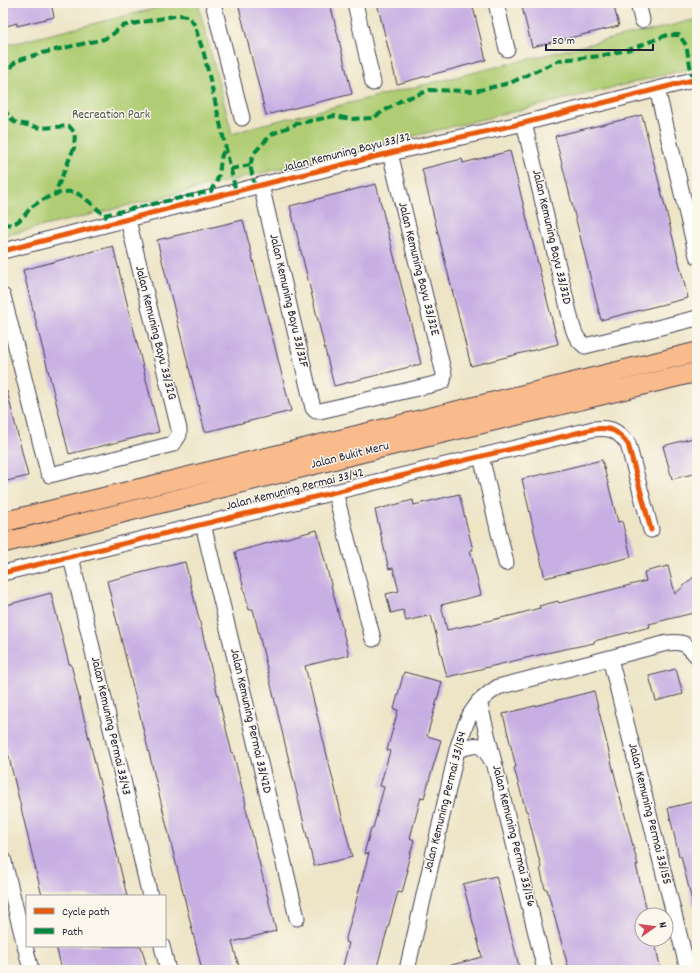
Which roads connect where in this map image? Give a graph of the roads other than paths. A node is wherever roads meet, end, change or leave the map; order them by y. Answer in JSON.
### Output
{"nodes":[{"id":1,"x":213,"y":3,"type":"edge"},
{"id":2,"x":355,"y":3,"type":"edge"},
{"id":3,"x":496,"y":3,"type":"edge"},
{"id":4,"x":638,"y":3,"type":"edge"},
{"id":5,"x":642,"y":20,"type":"dead end"},
{"id":6,"x":507,"y":49,"type":"dead end"},
{"id":7,"x":697,"y":79,"type":"edge"},
{"id":8,"x":373,"y":83,"type":"dead end"},
{"id":9,"x":657,"y":90,"type":"junction"},
{"id":10,"x":242,"y":118,"type":"dead end"},
{"id":11,"x":524,"y":123,"type":"junction"},
{"id":12,"x":390,"y":154,"type":"junction"},
{"id":13,"x":261,"y":185,"type":"junction"},
{"id":14,"x":128,"y":220,"type":"junction"},
{"id":15,"x":3,"y":252,"type":"edge"},
{"id":16,"x":697,"y":256,"type":"edge"},
{"id":17,"x":3,"y":296,"type":"edge"},
{"id":18,"x":697,"y":318,"type":"edge"},
{"id":19,"x":697,"y":352,"type":"edge"},
{"id":20,"x":697,"y":372,"type":"edge"},
{"id":21,"x":320,"y":411,"type":"joint"},
{"id":22,"x":481,"y":456,"type":"junction"},
{"id":23,"x":336,"y":492,"type":"junction"},
{"id":24,"x":3,"y":522,"type":"edge"},
{"id":25,"x":203,"y":524,"type":"junction"},
{"id":26,"x":651,"y":530,"type":"dead end"},
{"id":27,"x":3,"y":543,"type":"edge"},
{"id":28,"x":70,"y":557,"type":"junction"},
{"id":29,"x":506,"y":563,"type":"dead end"},
{"id":30,"x":3,"y":573,"type":"edge"},
{"id":31,"x":374,"y":640,"type":"dead end"},
{"id":32,"x":697,"y":656,"type":"edge"},
{"id":33,"x":610,"y":658,"type":"junction"},
{"id":34,"x":479,"y":701,"type":"junction"},
{"id":35,"x":457,"y":750,"type":"junction"},
{"id":36,"x":496,"y":768,"type":"junction"},
{"id":37,"x":3,"y":858,"type":"edge"},
{"id":38,"x":150,"y":895,"type":"edge"},
{"id":39,"x":297,"y":918,"type":"dead end"},
{"id":40,"x":162,"y":947,"type":"edge"},
{"id":41,"x":30,"y":970,"type":"edge"},
{"id":42,"x":168,"y":970,"type":"edge"},
{"id":43,"x":407,"y":970,"type":"edge"},
{"id":44,"x":546,"y":970,"type":"edge"},
{"id":45,"x":688,"y":970,"type":"edge"}],
"edges":[{"from":1,"to":10,"type":"street"},
{"from":2,"to":8,"type":"street"},
{"from":3,"to":6,"type":"street"},
{"from":4,"to":5,"type":"street"},
{"from":7,"to":9,"type":"street","name":"Jalan Kemuning Bayu 33/32"},
{"from":9,"to":11,"type":"street","name":"Jalan Kemuning Bayu 33/32"},
{"from":9,"to":16,"type":"street"},
{"from":11,"to":12,"type":"street","name":"Jalan Kemuning Bayu 33/32"},
{"from":11,"to":18,"type":"street","name":"Jalan Kemuning Bayu 33/32D"},
{"from":12,"to":13,"type":"street","name":"Jalan Kemuning Bayu 33/32"},
{"from":12,"to":21,"type":"street","name":"Jalan Kemuning Bayu 33/32E"},
{"from":13,"to":14,"type":"street","name":"Jalan Kemuning Bayu 33/32"},
{"from":13,"to":21,"type":"street","name":"Jalan Kemuning Bayu 33/32F"},
{"from":14,"to":15,"type":"street","name":"Jalan Kemuning Bayu 33/32"},
{"from":14,"to":17,"type":"street","name":"Jalan Kemuning Bayu 33/32G"},
{"from":19,"to":24,"type":"main road","name":"Jalan Bukit Meru"},
{"from":20,"to":27,"type":"main road","name":"Jalan Bukit Meru"},
{"from":22,"to":23,"type":"street","name":"Jalan Kemuning Permai 33/42"},
{"from":22,"to":26,"type":"street","name":"Jalan Kemuning Permai 33/42"},
{"from":22,"to":29,"type":"street"},
{"from":23,"to":25,"type":"street","name":"Jalan Kemuning Permai 33/42"},
{"from":23,"to":31,"type":"street"},
{"from":25,"to":28,"type":"street","name":"Jalan Kemuning Permai 33/42"},
{"from":25,"to":39,"type":"street","name":"Jalan Kemuning Permai 33/42D"},
{"from":28,"to":30,"type":"street","name":"Jalan Kemuning Permai 33/42"},
{"from":28,"to":38,"type":"street","name":"Jalan Kemuning Permai 33/43"},
{"from":32,"to":33,"type":"street","name":"Jalan Kemuning Permai 33/154"},
{"from":33,"to":34,"type":"street","name":"Jalan Kemuning Permai 33/154"},
{"from":33,"to":45,"type":"street","name":"Jalan Kemuning Permai 33/155"},
{"from":34,"to":35,"type":"street","name":"Jalan Kemuning Permai 33/154"},
{"from":34,"to":36,"type":"street","name":"Jalan Kemuning Permai 33/156"},
{"from":35,"to":36,"type":"street"},
{"from":35,"to":43,"type":"street","name":"Jalan Kemuning Permai 33/154"},
{"from":36,"to":44,"type":"street","name":"Jalan Kemuning Permai 33/156"},
{"from":37,"to":41,"type":"street"},
{"from":40,"to":42,"type":"street"}]}
